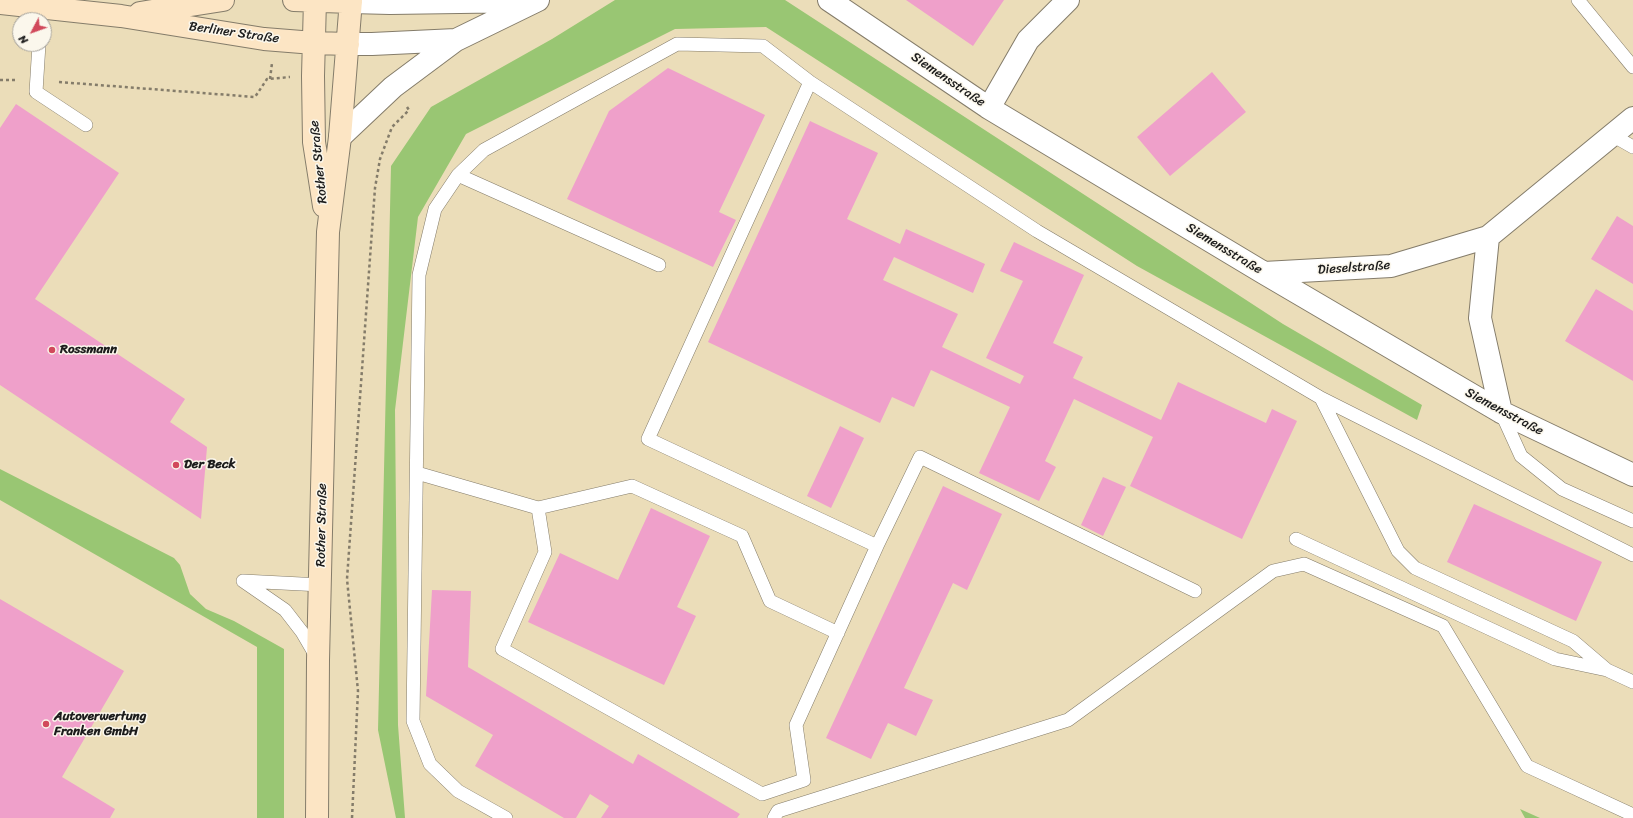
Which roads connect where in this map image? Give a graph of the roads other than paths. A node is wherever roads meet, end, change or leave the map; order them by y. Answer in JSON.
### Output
{"nodes":[{"id":1,"x":223,"y":0,"type":"edge"},
{"id":2,"x":294,"y":0,"type":"edge"},
{"id":3,"x":829,"y":0,"type":"edge"},
{"id":4,"x":1068,"y":0,"type":"edge"},
{"id":5,"x":1578,"y":0,"type":"edge"},
{"id":6,"x":315,"y":1,"type":"edge"},
{"id":7,"x":351,"y":1,"type":"edge"},
{"id":8,"x":537,"y":1,"type":"edge"},
{"id":9,"x":0,"y":3,"type":"edge"},
{"id":10,"x":33,"y":12,"type":"edge"},
{"id":11,"x":52,"y":14,"type":"edge"},
{"id":12,"x":121,"y":16,"type":"junction"},
{"id":13,"x":456,"y":40,"type":"junction"},
{"id":14,"x":314,"y":43,"type":"junction"},
{"id":15,"x":348,"y":44,"type":"junction"},
{"id":16,"x":39,"y":52,"type":"edge"},
{"id":17,"x":1633,"y":67,"type":"edge"},
{"id":18,"x":810,"y":82,"type":"junction"},
{"id":19,"x":988,"y":108,"type":"junction"},
{"id":20,"x":1633,"y":118,"type":"edge"},
{"id":21,"x":86,"y":125,"type":"dead end"},
{"id":22,"x":1612,"y":135,"type":"junction"},
{"id":23,"x":340,"y":137,"type":"junction"},
{"id":24,"x":1633,"y":147,"type":"edge"},
{"id":25,"x":458,"y":175,"type":"junction"},
{"id":26,"x":328,"y":232,"type":"junction"},
{"id":27,"x":1488,"y":237,"type":"junction"},
{"id":28,"x":659,"y":265,"type":"dead end"},
{"id":29,"x":1264,"y":273,"type":"junction"},
{"id":30,"x":1321,"y":398,"type":"junction"},
{"id":31,"x":1501,"y":412,"type":"junction"},
{"id":32,"x":417,"y":473,"type":"junction"},
{"id":33,"x":1633,"y":475,"type":"edge"},
{"id":34,"x":538,"y":508,"type":"junction"},
{"id":35,"x":1633,"y":521,"type":"edge"},
{"id":36,"x":1296,"y":539,"type":"dead end"},
{"id":37,"x":877,"y":546,"type":"junction"},
{"id":38,"x":1633,"y":555,"type":"edge"},
{"id":39,"x":321,"y":585,"type":"junction"},
{"id":40,"x":1195,"y":591,"type":"dead end"},
{"id":41,"x":838,"y":633,"type":"junction"},
{"id":42,"x":318,"y":660,"type":"junction"},
{"id":43,"x":1608,"y":670,"type":"junction"},
{"id":44,"x":1633,"y":682,"type":"edge"},
{"id":45,"x":1633,"y":815,"type":"edge"},
{"id":46,"x":317,"y":818,"type":"edge"},
{"id":47,"x":506,"y":818,"type":"edge"},
{"id":48,"x":774,"y":818,"type":"edge"}],
"edges":[{"from":1,"to":12,"type":"main road","name":"Berliner Straße"},
{"from":2,"to":6,"type":"main road"},
{"from":3,"to":19,"type":"street","name":"Siemensstraße"},
{"from":4,"to":19,"type":"street"},
{"from":5,"to":17,"type":"lane"},
{"from":6,"to":7,"type":"main road"},
{"from":6,"to":14,"type":"main road","name":"Rother Straße"},
{"from":7,"to":8,"type":"street"},
{"from":7,"to":15,"type":"main road","name":"Rother Straße"},
{"from":8,"to":13,"type":"street"},
{"from":9,"to":10,"type":"main road","name":"Berliner Straße"},
{"from":11,"to":12,"type":"main road","name":"Berliner Straße"},
{"from":12,"to":14,"type":"main road","name":"Berliner Straße"},
{"from":13,"to":15,"type":"street"},
{"from":13,"to":23,"type":"street"},
{"from":14,"to":15,"type":"main road","name":"Berliner Straße"},
{"from":14,"to":26,"type":"main road","name":"Rother Straße"},
{"from":15,"to":23,"type":"main road","name":"Rother Straße"},
{"from":16,"to":21,"type":"lane"},
{"from":18,"to":25,"type":"lane"},
{"from":18,"to":30,"type":"lane"},
{"from":18,"to":37,"type":"lane"},
{"from":19,"to":29,"type":"street","name":"Siemensstraße"},
{"from":20,"to":22,"type":"street","name":"Dieselstraße"},
{"from":22,"to":24,"type":"lane"},
{"from":22,"to":27,"type":"street","name":"Dieselstraße"},
{"from":23,"to":26,"type":"main road","name":"Rother Straße"},
{"from":25,"to":28,"type":"lane"},
{"from":25,"to":32,"type":"lane"},
{"from":26,"to":39,"type":"main road","name":"Rother Straße"},
{"from":27,"to":29,"type":"street","name":"Dieselstraße"},
{"from":27,"to":31,"type":"street"},
{"from":29,"to":31,"type":"street","name":"Siemensstraße"},
{"from":30,"to":38,"type":"lane"},
{"from":30,"to":43,"type":"lane"},
{"from":31,"to":33,"type":"street","name":"Siemensstraße"},
{"from":31,"to":35,"type":"lane"},
{"from":32,"to":34,"type":"lane"},
{"from":32,"to":47,"type":"lane"},
{"from":34,"to":41,"type":"lane"},
{"from":34,"to":41,"type":"lane"},
{"from":36,"to":43,"type":"lane"},
{"from":37,"to":40,"type":"lane"},
{"from":37,"to":41,"type":"lane"},
{"from":39,"to":42,"type":"main road","name":"Rother Straße"},
{"from":39,"to":42,"type":"lane"},
{"from":42,"to":46,"type":"main road","name":"Rother Straße"},
{"from":43,"to":44,"type":"lane"},
{"from":45,"to":48,"type":"lane"}]}
